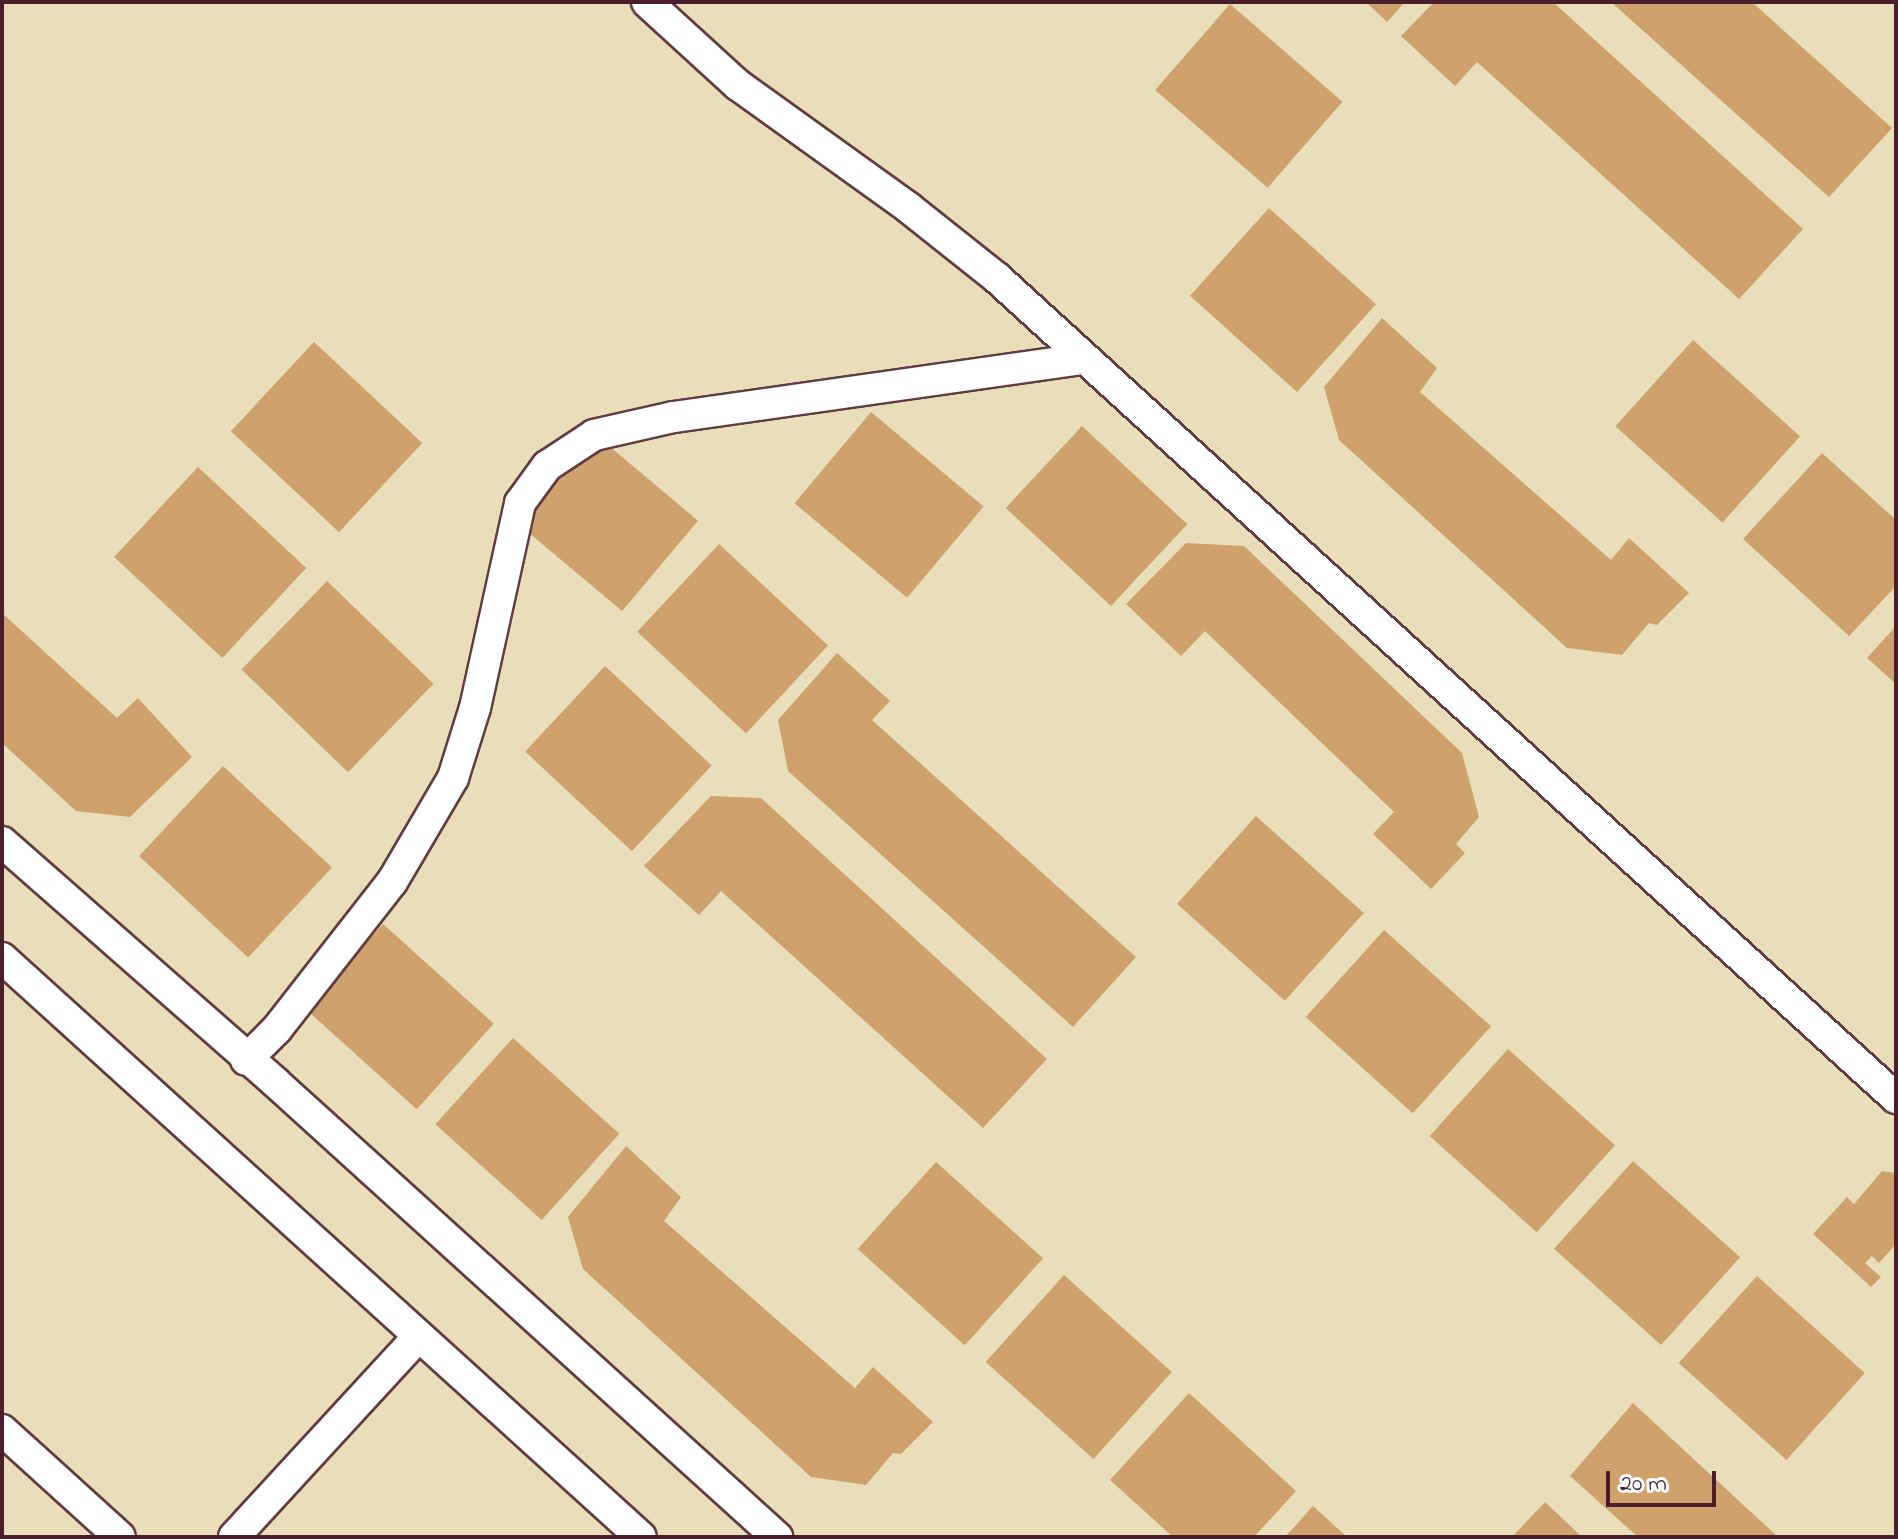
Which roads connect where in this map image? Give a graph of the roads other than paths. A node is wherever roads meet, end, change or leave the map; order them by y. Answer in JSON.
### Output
{"nodes":[{"id":1,"x":647,"y":2,"type":"edge"},
{"id":2,"x":1082,"y":359,"type":"junction"},
{"id":3,"x":2,"y":842,"type":"edge"},
{"id":4,"x":2,"y":958,"type":"edge"},
{"id":5,"x":246,"y":1060,"type":"junction"},
{"id":6,"x":1896,"y":1098,"type":"edge"},
{"id":7,"x":419,"y":1336,"type":"junction"},
{"id":8,"x":2,"y":1430,"type":"edge"},
{"id":9,"x":120,"y":1537,"type":"edge"},
{"id":10,"x":234,"y":1537,"type":"edge"},
{"id":11,"x":641,"y":1537,"type":"edge"},
{"id":12,"x":777,"y":1537,"type":"edge"}],
"edges":[{"from":1,"to":2,"type":"street"},
{"from":2,"to":5,"type":"street"},
{"from":2,"to":6,"type":"street"},
{"from":3,"to":5,"type":"street"},
{"from":4,"to":7,"type":"street"},
{"from":5,"to":12,"type":"street"},
{"from":7,"to":10,"type":"street"},
{"from":7,"to":11,"type":"street"},
{"from":8,"to":9,"type":"street"}]}
